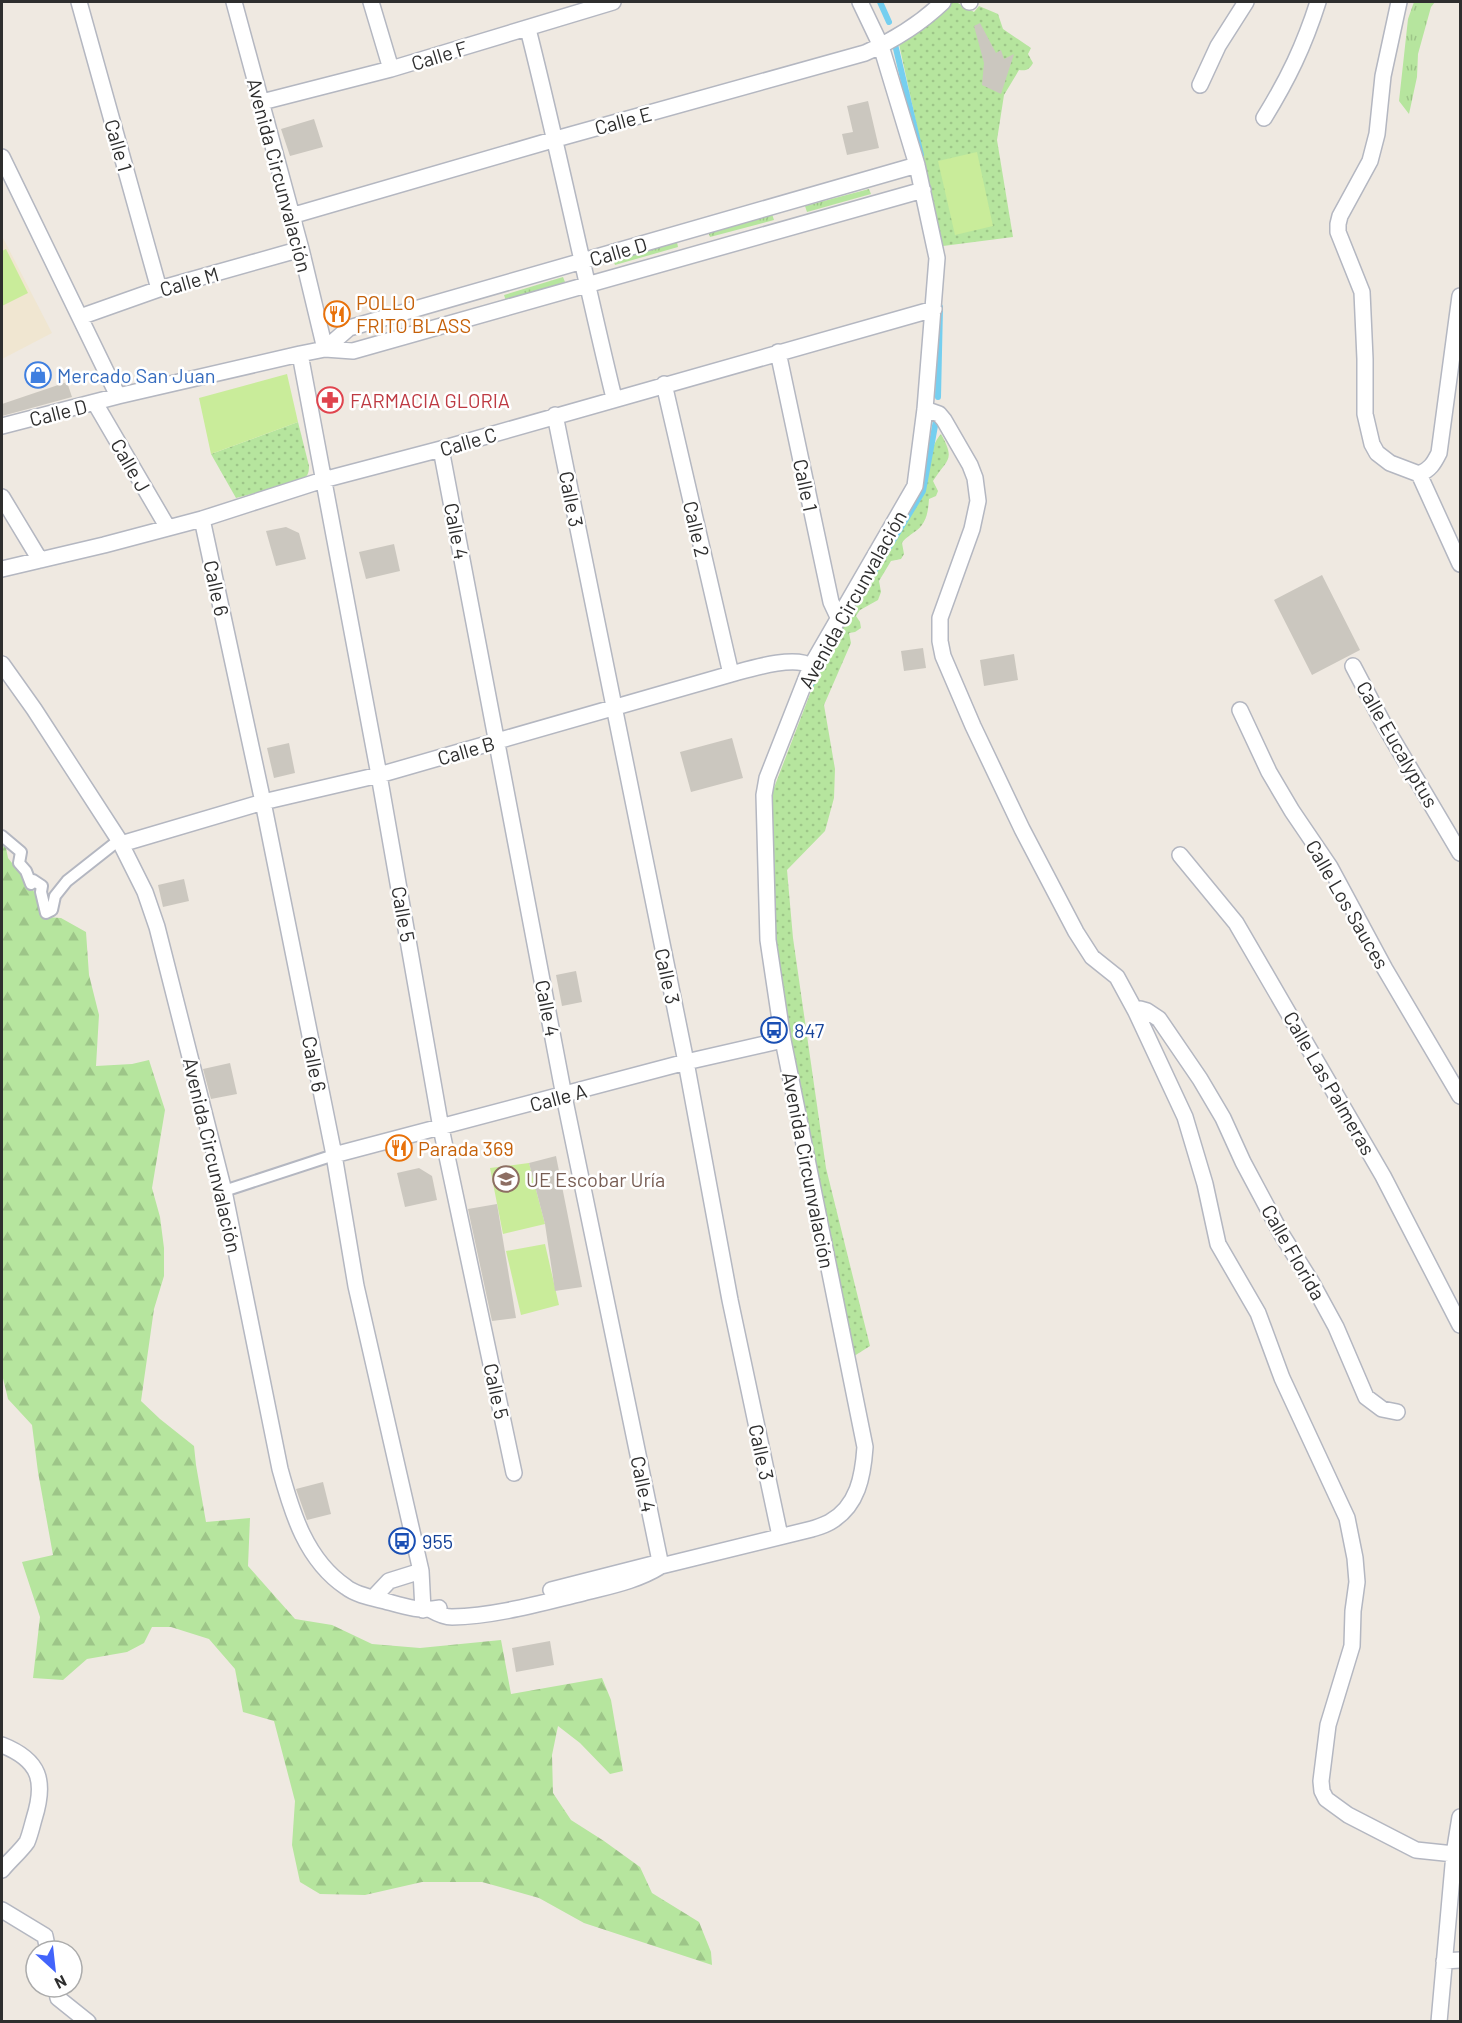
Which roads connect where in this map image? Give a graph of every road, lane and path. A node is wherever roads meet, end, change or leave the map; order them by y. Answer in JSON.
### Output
{"nodes":[{"id":1,"x":79,"y":2,"type":"edge"},
{"id":2,"x":234,"y":2,"type":"edge"},
{"id":3,"x":371,"y":2,"type":"edge"},
{"id":4,"x":614,"y":2,"type":"edge"},
{"id":5,"x":860,"y":2,"type":"edge"},
{"id":6,"x":943,"y":2,"type":"edge"},
{"id":7,"x":1246,"y":2,"type":"edge"},
{"id":8,"x":1318,"y":2,"type":"edge"},
{"id":9,"x":1399,"y":2,"type":"edge"},
{"id":10,"x":528,"y":29,"type":"junction"},
{"id":11,"x":881,"y":46,"type":"junction"},
{"id":12,"x":392,"y":69,"type":"junction"},
{"id":13,"x":1200,"y":84,"type":"dead end"},
{"id":14,"x":262,"y":102,"type":"junction"},
{"id":15,"x":1264,"y":118,"type":"dead end"},
{"id":16,"x":556,"y":139,"type":"junction"},
{"id":17,"x":2,"y":157,"type":"edge"},
{"id":18,"x":917,"y":165,"type":"junction"},
{"id":19,"x":923,"y":190,"type":"junction"},
{"id":20,"x":291,"y":216,"type":"junction"},
{"id":21,"x":301,"y":249,"type":"junction"},
{"id":22,"x":582,"y":262,"type":"junction"},
{"id":23,"x":586,"y":284,"type":"junction"},
{"id":24,"x":159,"y":289,"type":"junction"},
{"id":25,"x":1461,"y":296,"type":"edge"},
{"id":26,"x":934,"y":309,"type":"junction"},
{"id":27,"x":80,"y":317,"type":"junction"},
{"id":28,"x":325,"y":349,"type":"junction"},
{"id":29,"x":778,"y":352,"type":"junction"},
{"id":30,"x":300,"y":354,"type":"junction"},
{"id":31,"x":663,"y":384,"type":"junction"},
{"id":32,"x":118,"y":396,"type":"junction"},
{"id":33,"x":614,"y":398,"type":"junction"},
{"id":34,"x":95,"y":403,"type":"junction"},
{"id":35,"x":925,"y":409,"type":"junction"},
{"id":36,"x":555,"y":415,"type":"junction"},
{"id":37,"x":2,"y":426,"type":"edge"},
{"id":38,"x":441,"y":449,"type":"junction"},
{"id":39,"x":1419,"y":474,"type":"junction"},
{"id":40,"x":323,"y":480,"type":"junction"},
{"id":41,"x":2,"y":497,"type":"edge"},
{"id":42,"x":202,"y":519,"type":"junction"},
{"id":43,"x":168,"y":528,"type":"junction"},
{"id":44,"x":40,"y":560,"type":"junction"},
{"id":45,"x":1461,"y":564,"type":"edge"},
{"id":46,"x":2,"y":570,"type":"edge"},
{"id":47,"x":838,"y":617,"type":"junction"},
{"id":48,"x":2,"y":664,"type":"edge"},
{"id":49,"x":811,"y":666,"type":"junction"},
{"id":50,"x":1353,"y":666,"type":"dead end"},
{"id":51,"x":731,"y":674,"type":"junction"},
{"id":52,"x":613,"y":707,"type":"junction"},
{"id":53,"x":1240,"y":710,"type":"dead end"},
{"id":54,"x":497,"y":741,"type":"junction"},
{"id":55,"x":379,"y":776,"type":"junction"},
{"id":56,"x":263,"y":802,"type":"junction"},
{"id":57,"x":2,"y":836,"type":"edge"},
{"id":58,"x":120,"y":842,"type":"junction"},
{"id":59,"x":1461,"y":854,"type":"edge"},
{"id":60,"x":1180,"y":855,"type":"dead end"},
{"id":61,"x":1136,"y":1012,"type":"junction"},
{"id":62,"x":783,"y":1040,"type":"junction"},
{"id":63,"x":686,"y":1062,"type":"junction"},
{"id":64,"x":1461,"y":1095,"type":"edge"},
{"id":65,"x":564,"y":1096,"type":"junction"},
{"id":66,"x":441,"y":1128,"type":"junction"},
{"id":67,"x":334,"y":1155,"type":"junction"},
{"id":68,"x":224,"y":1191,"type":"junction"},
{"id":69,"x":1461,"y":1324,"type":"edge"},
{"id":70,"x":1397,"y":1412,"type":"dead end"},
{"id":71,"x":514,"y":1473,"type":"dead end"},
{"id":72,"x":780,"y":1536,"type":"junction"},
{"id":73,"x":660,"y":1566,"type":"junction"},
{"id":74,"x":421,"y":1571,"type":"junction"},
{"id":75,"x":373,"y":1598,"type":"junction"},
{"id":76,"x":427,"y":1610,"type":"junction"},
{"id":77,"x":2,"y":1745,"type":"edge"},
{"id":78,"x":1460,"y":1826,"type":"edge"},
{"id":79,"x":1454,"y":1854,"type":"junction"},
{"id":80,"x":2,"y":1870,"type":"edge"},
{"id":81,"x":2,"y":1910,"type":"edge"},
{"id":82,"x":46,"y":1939,"type":"edge"},
{"id":83,"x":1444,"y":1960,"type":"junction"},
{"id":84,"x":1461,"y":1960,"type":"edge"},
{"id":85,"x":59,"y":1999,"type":"edge"},
{"id":86,"x":88,"y":2022,"type":"edge"},
{"id":87,"x":1439,"y":2022,"type":"edge"}],
"edges":[{"from":1,"to":24,"type":"street","name":"Calle 1"},
{"from":2,"to":14,"type":"street","name":"Avenida Circunvalación"},
{"from":3,"to":12,"type":"street"},
{"from":4,"to":10,"type":"street","name":"Calle F"},
{"from":5,"to":11,"type":"street","name":"Avenida Circunvalación"},
{"from":6,"to":11,"type":"street","name":"Calle E"},
{"from":7,"to":13,"type":"street"},
{"from":8,"to":15,"type":"street"},
{"from":9,"to":39,"type":"street"},
{"from":10,"to":12,"type":"street","name":"Calle F"},
{"from":10,"to":16,"type":"street"},
{"from":11,"to":16,"type":"street","name":"Calle E"},
{"from":11,"to":18,"type":"street","name":"Avenida Circunvalación"},
{"from":12,"to":14,"type":"street","name":"Calle F"},
{"from":14,"to":20,"type":"street","name":"Avenida Circunvalación"},
{"from":16,"to":20,"type":"street","name":"Calle E"},
{"from":16,"to":22,"type":"street"},
{"from":17,"to":27,"type":"street"},
{"from":18,"to":19,"type":"street","name":"Avenida Circunvalación"},
{"from":18,"to":22,"type":"street","name":"Calle D"},
{"from":19,"to":23,"type":"street","name":"Calle D"},
{"from":19,"to":26,"type":"street","name":"Avenida Circunvalación"},
{"from":20,"to":21,"type":"street","name":"Avenida Circunvalación"},
{"from":21,"to":24,"type":"street","name":"Calle M"},
{"from":21,"to":28,"type":"street","name":"Avenida Circunvalación"},
{"from":22,"to":23,"type":"street"},
{"from":22,"to":28,"type":"street","name":"Calle D"},
{"from":23,"to":28,"type":"street","name":"Calle D"},
{"from":23,"to":33,"type":"street"},
{"from":24,"to":27,"type":"street","name":"Calle M"},
{"from":25,"to":39,"type":"street"},
{"from":26,"to":29,"type":"street","name":"Calle C"},
{"from":26,"to":35,"type":"street","name":"Avenida Circunvalación"},
{"from":27,"to":32,"type":"street"},
{"from":28,"to":30,"type":"street","name":"Calle D"},
{"from":29,"to":31,"type":"street","name":"Calle C"},
{"from":29,"to":47,"type":"street","name":"Calle 1"},
{"from":30,"to":32,"type":"street","name":"Calle D"},
{"from":30,"to":40,"type":"street","name":"Calle 5"},
{"from":31,"to":33,"type":"street","name":"Calle C"},
{"from":31,"to":51,"type":"street","name":"Calle 2"},
{"from":32,"to":34,"type":"street","name":"Calle D"},
{"from":33,"to":36,"type":"street","name":"Calle C"},
{"from":34,"to":37,"type":"street","name":"Calle D"},
{"from":34,"to":43,"type":"street","name":"Calle J"},
{"from":35,"to":47,"type":"street","name":"Avenida Circunvalación"},
{"from":35,"to":61,"type":"street"},
{"from":36,"to":38,"type":"street","name":"Calle C"},
{"from":36,"to":52,"type":"street","name":"Calle 3"},
{"from":38,"to":40,"type":"street","name":"Calle C"},
{"from":38,"to":54,"type":"street","name":"Calle 4"},
{"from":39,"to":45,"type":"street"},
{"from":40,"to":42,"type":"street","name":"Calle C"},
{"from":40,"to":55,"type":"street","name":"Calle 5"},
{"from":41,"to":44,"type":"street"},
{"from":42,"to":43,"type":"street","name":"Calle C"},
{"from":42,"to":56,"type":"street","name":"Calle 6"},
{"from":43,"to":44,"type":"street","name":"Calle C"},
{"from":44,"to":46,"type":"street","name":"Calle C"},
{"from":47,"to":49,"type":"street","name":"Avenida Circunvalación"},
{"from":48,"to":58,"type":"street","name":"Avenida Circunvalación"},
{"from":49,"to":51,"type":"street","name":"Calle B"},
{"from":49,"to":62,"type":"street","name":"Avenida Circunvalación"},
{"from":50,"to":59,"type":"street","name":"Calle Eucalyptus"},
{"from":51,"to":52,"type":"street","name":"Calle B"},
{"from":52,"to":54,"type":"street","name":"Calle B"},
{"from":52,"to":63,"type":"street","name":"Calle 3"},
{"from":53,"to":64,"type":"street","name":"Calle Los Sauces"},
{"from":54,"to":55,"type":"street","name":"Calle B"},
{"from":54,"to":65,"type":"street","name":"Calle 4"},
{"from":55,"to":56,"type":"street","name":"Calle B"},
{"from":55,"to":66,"type":"street","name":"Calle 5"},
{"from":56,"to":58,"type":"street","name":"Calle B"},
{"from":56,"to":67,"type":"street","name":"Calle 6"},
{"from":57,"to":58,"type":"street"},
{"from":58,"to":68,"type":"street","name":"Avenida Circunvalación"},
{"from":60,"to":69,"type":"street","name":"Calle Las Palmeras"},
{"from":61,"to":70,"type":"street","name":"Calle Florida"},
{"from":61,"to":79,"type":"street"},
{"from":62,"to":63,"type":"street","name":"Calle A"},
{"from":62,"to":72,"type":"street","name":"Avenida Circunvalación"},
{"from":63,"to":65,"type":"street","name":"Calle A"},
{"from":63,"to":72,"type":"street","name":"Calle 3"},
{"from":65,"to":66,"type":"street","name":"Calle A"},
{"from":65,"to":73,"type":"street","name":"Calle 4"},
{"from":66,"to":67,"type":"street","name":"Calle A"},
{"from":66,"to":71,"type":"street","name":"Calle 5"},
{"from":67,"to":68,"type":"street"},
{"from":67,"to":74,"type":"street","name":"Calle 6"},
{"from":68,"to":75,"type":"street","name":"Avenida Circunvalación"},
{"from":72,"to":73,"type":"street","name":"Avenida Circunvalación"},
{"from":73,"to":76,"type":"street","name":"Avenida Circunvalación"},
{"from":74,"to":75,"type":"street"},
{"from":74,"to":76,"type":"street","name":"Calle 6"},
{"from":75,"to":76,"type":"street","name":"Avenida Circunvalación"},
{"from":77,"to":80,"type":"street"},
{"from":78,"to":79,"type":"street"},
{"from":79,"to":83,"type":"street"},
{"from":81,"to":82,"type":"street"},
{"from":83,"to":84,"type":"street"},
{"from":83,"to":87,"type":"street"},
{"from":85,"to":86,"type":"street"}]}
